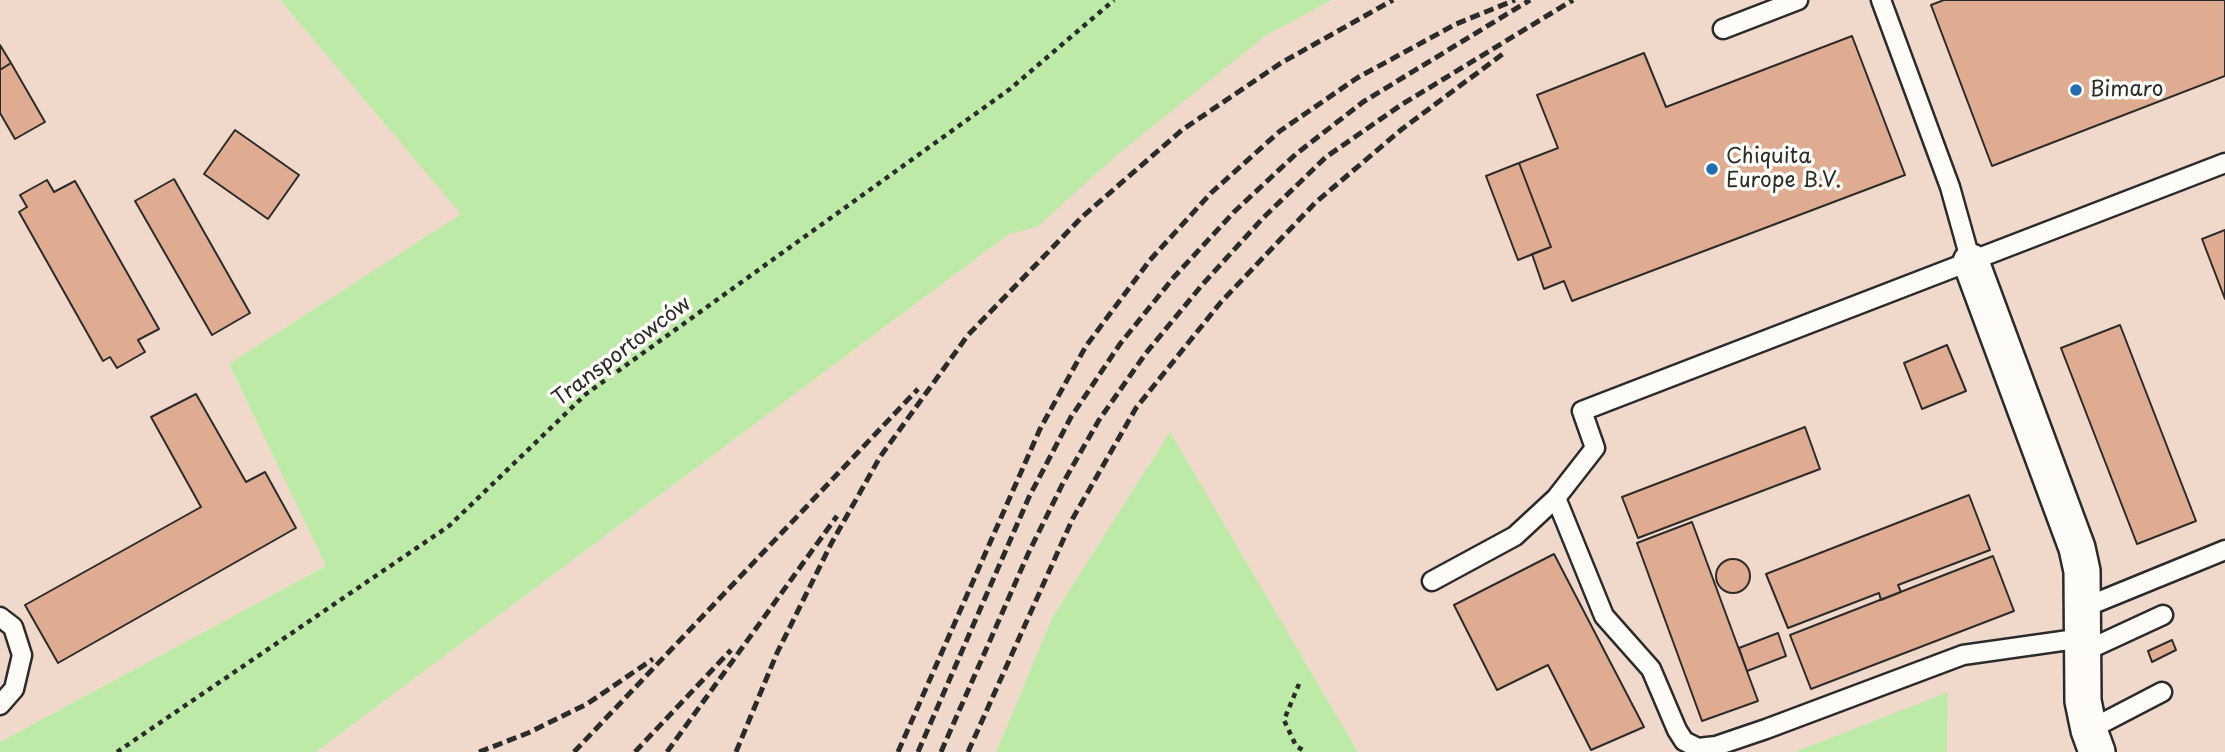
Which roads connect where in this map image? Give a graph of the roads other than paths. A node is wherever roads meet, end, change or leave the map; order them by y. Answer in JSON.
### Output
{"nodes":[{"id":1,"x":1798,"y":0,"type":"edge"},
{"id":2,"x":1881,"y":0,"type":"edge"},
{"id":3,"x":1723,"y":29,"type":"dead end"},
{"id":4,"x":2225,"y":163,"type":"edge"},
{"id":5,"x":1971,"y":262,"type":"junction"},
{"id":6,"x":1556,"y":498,"type":"junction"},
{"id":7,"x":2225,"y":550,"type":"edge"},
{"id":8,"x":1432,"y":581,"type":"dead end"},
{"id":9,"x":2163,"y":615,"type":"dead end"},
{"id":10,"x":0,"y":617,"type":"edge"},
{"id":11,"x":2083,"y":632,"type":"junction"},
{"id":12,"x":2161,"y":692,"type":"dead end"},
{"id":13,"x":0,"y":705,"type":"edge"},
{"id":14,"x":2084,"y":734,"type":"edge"}],
"edges":[{"from":1,"to":3,"type":"lane"},
{"from":2,"to":5,"type":"lane"},
{"from":4,"to":5,"type":"lane"},
{"from":5,"to":6,"type":"lane"},
{"from":5,"to":11,"type":"street"},
{"from":6,"to":8,"type":"lane"},
{"from":6,"to":11,"type":"lane"},
{"from":7,"to":11,"type":"lane"},
{"from":9,"to":11,"type":"lane"},
{"from":10,"to":13,"type":"lane"},
{"from":11,"to":14,"type":"street"},
{"from":12,"to":14,"type":"lane"}]}
